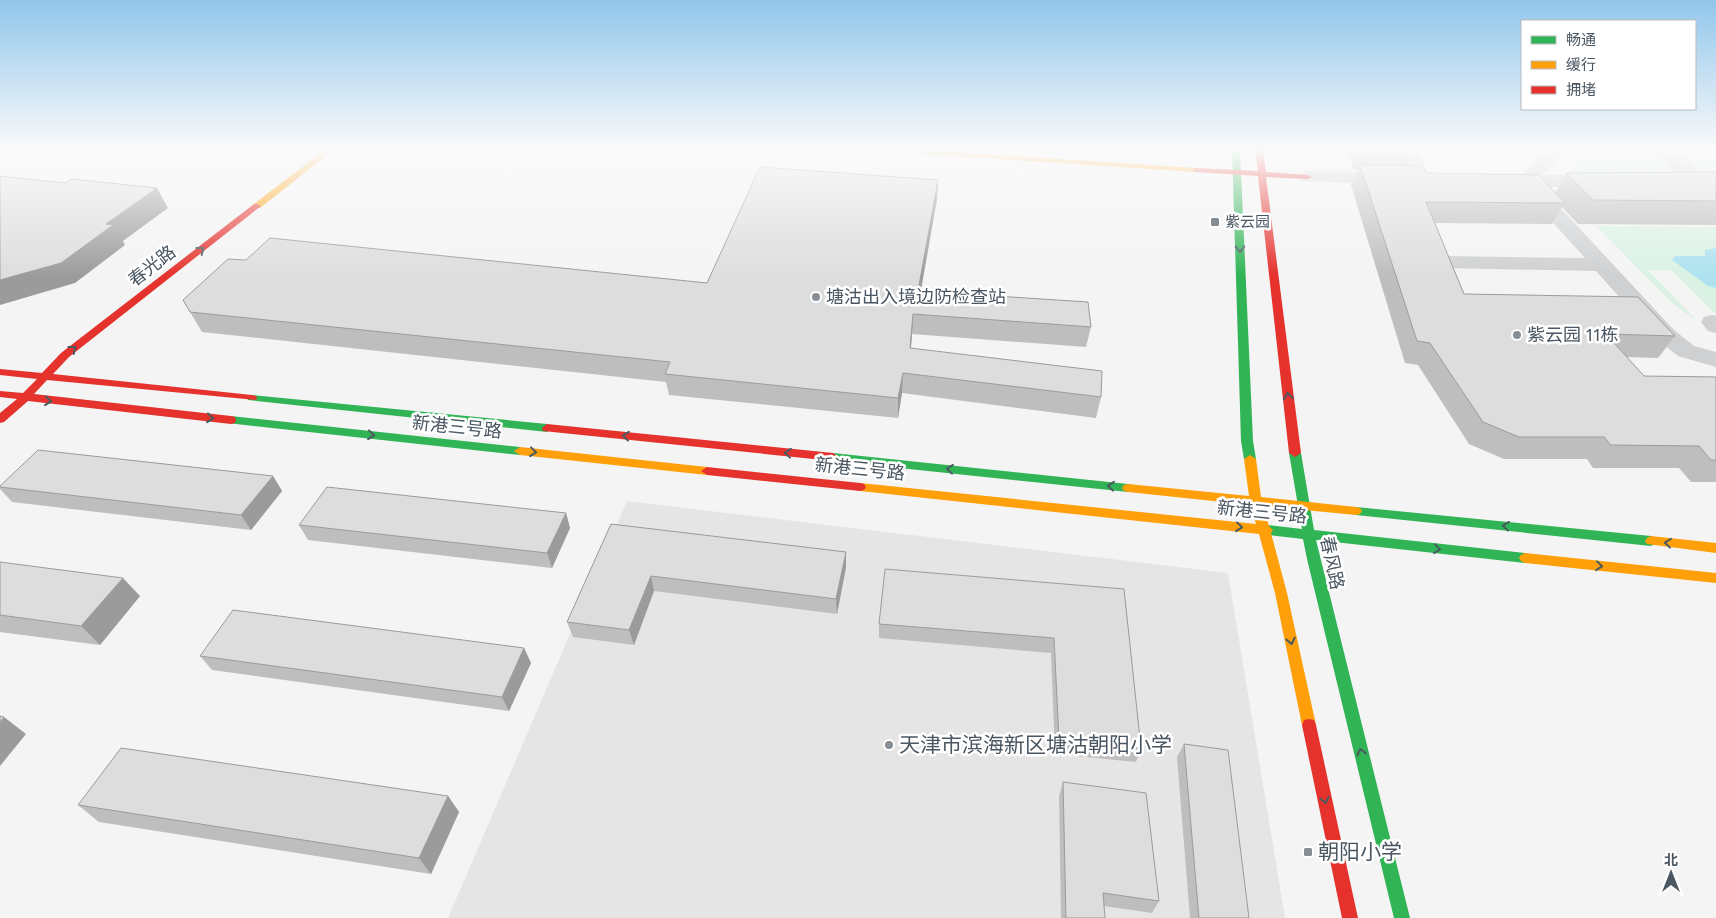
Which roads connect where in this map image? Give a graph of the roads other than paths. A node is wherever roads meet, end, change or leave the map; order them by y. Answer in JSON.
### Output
{"nodes":[{"id":1,"x":258,"y":191,"type":"edge"},
{"id":2,"x":277,"y":191,"type":"edge"},
{"id":3,"x":1238,"y":191,"type":"edge"},
{"id":4,"x":1264,"y":191,"type":"edge"},
{"id":5,"x":1535,"y":191,"type":"edge"},
{"id":6,"x":236,"y":207,"type":"dead end"},
{"id":7,"x":1443,"y":262,"type":"edge"},
{"id":8,"x":1602,"y":265,"type":"junction"},
{"id":9,"x":1716,"y":360,"type":"edge"},
{"id":10,"x":34,"y":362,"type":"dead end"},
{"id":11,"x":0,"y":372,"type":"edge"},
{"id":12,"x":21,"y":374,"type":"junction"},
{"id":13,"x":46,"y":376,"type":"junction"},
{"id":14,"x":2,"y":396,"type":"edge"},
{"id":15,"x":25,"y":398,"type":"junction"},
{"id":16,"x":0,"y":419,"type":"edge"},
{"id":17,"x":1246,"y":441,"type":"junction"},
{"id":18,"x":1294,"y":445,"type":"junction"},
{"id":19,"x":1240,"y":467,"type":"dead end"},
{"id":20,"x":1287,"y":482,"type":"dead end"},
{"id":21,"x":1218,"y":486,"type":"dead end"},
{"id":22,"x":1160,"y":491,"type":"junction"},
{"id":23,"x":1278,"y":493,"type":"dead end"},
{"id":24,"x":1269,"y":502,"type":"junction"},
{"id":25,"x":1257,"y":504,"type":"junction"},
{"id":26,"x":1304,"y":505,"type":"junction"},
{"id":27,"x":1384,"y":513,"type":"junction"},
{"id":28,"x":1156,"y":518,"type":"junction"},
{"id":29,"x":1306,"y":521,"type":"junction"},
{"id":30,"x":1263,"y":529,"type":"junction"},
{"id":31,"x":1289,"y":532,"type":"junction"},
{"id":32,"x":1308,"y":534,"type":"junction"},
{"id":33,"x":1389,"y":543,"type":"junction"},
{"id":34,"x":1716,"y":548,"type":"edge"},
{"id":35,"x":1344,"y":552,"type":"dead end"},
{"id":36,"x":1326,"y":571,"type":"dead end"},
{"id":37,"x":1716,"y":578,"type":"edge"},
{"id":38,"x":1281,"y":593,"type":"junction"},
{"id":39,"x":1322,"y":598,"type":"junction"},
{"id":40,"x":1350,"y":918,"type":"edge"},
{"id":41,"x":1402,"y":918,"type":"edge"}],
"edges":[{"from":1,"to":6,"type":"main road"},
{"from":13,"to":2,"type":"main road","name":"春光路","one_way":true},
{"from":3,"to":17,"type":"main road","one_way":true},
{"from":18,"to":4,"type":"main road","name":"春风路","one_way":true},
{"from":5,"to":8,"type":"street"},
{"from":7,"to":8,"type":"street"},
{"from":8,"to":9,"type":"street"},
{"from":10,"to":12,"type":"main road"},
{"from":11,"to":12,"type":"main road","name":"新港三号路"},
{"from":12,"to":13,"type":"main road","name":"新港三号路"},
{"from":12,"to":14,"type":"main road"},
{"from":13,"to":15,"type":"main road","name":"春光路"},
{"from":22,"to":13,"type":"main road","name":"新港三号路","one_way":true},
{"from":14,"to":15,"type":"main road","name":"新港三号路"},
{"from":15,"to":16,"type":"main road","name":"春光路"},
{"from":15,"to":28,"type":"main road","name":"新港三号路","one_way":true},
{"from":17,"to":19,"type":"main road"},
{"from":17,"to":25,"type":"main road"},
{"from":18,"to":20,"type":"main road"},
{"from":18,"to":26,"type":"main road","name":"春风路"},
{"from":21,"to":22,"type":"main road"},
{"from":22,"to":25,"type":"main road","name":"新港三号路"},
{"from":23,"to":24,"type":"main road"},
{"from":24,"to":25,"type":"main road"},
{"from":24,"to":26,"type":"main road","name":"新港三号路"},
{"from":25,"to":28,"type":"main road"},
{"from":25,"to":30,"type":"main road"},
{"from":26,"to":27,"type":"main road","name":"新港三号路"},
{"from":26,"to":29,"type":"main road","name":"春风路"},
{"from":27,"to":29,"type":"main road"},
{"from":34,"to":27,"type":"main road","name":"新港三号路","one_way":true},
{"from":28,"to":30,"type":"main road","name":"新港三号路","one_way":true},
{"from":29,"to":31,"type":"main road"},
{"from":29,"to":32,"type":"main road","name":"春风路"},
{"from":30,"to":31,"type":"main road","name":"新港三号路"},
{"from":30,"to":38,"type":"main road"},
{"from":31,"to":32,"type":"main road","name":"新港三号路"},
{"from":31,"to":38,"type":"main road"},
{"from":32,"to":33,"type":"main road","name":"新港三号路"},
{"from":32,"to":39,"type":"main road","name":"春风路"},
{"from":33,"to":35,"type":"main road"},
{"from":33,"to":37,"type":"main road","name":"新港三号路","one_way":true},
{"from":36,"to":39,"type":"main road"},
{"from":38,"to":40,"type":"main road","one_way":true},
{"from":41,"to":39,"type":"main road","name":"春风路","one_way":true}]}
